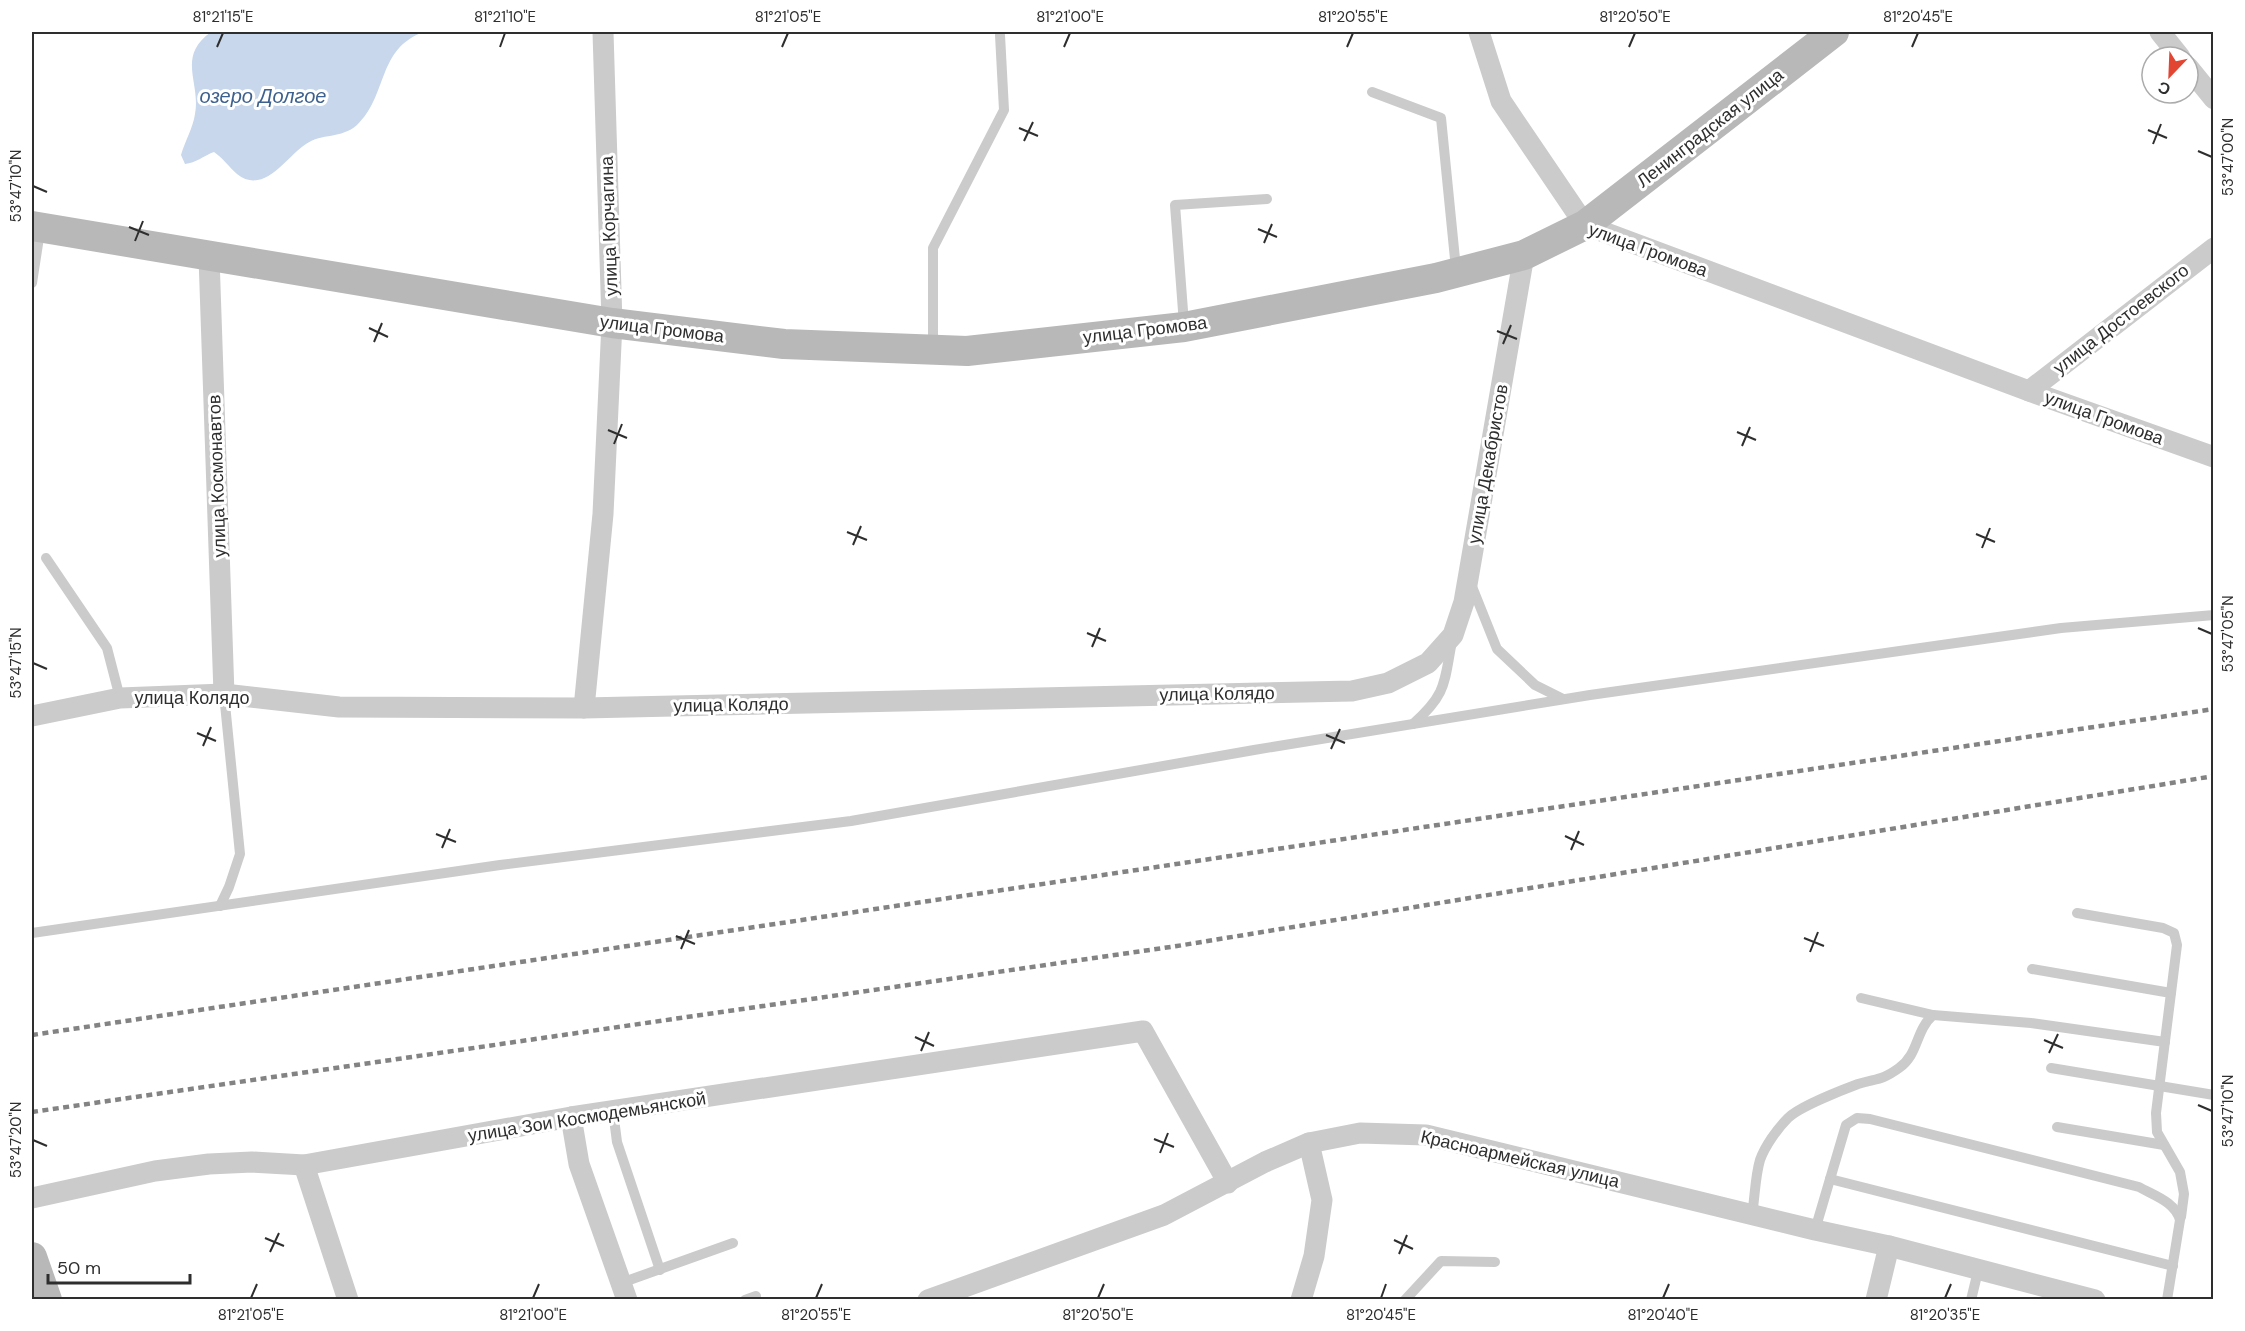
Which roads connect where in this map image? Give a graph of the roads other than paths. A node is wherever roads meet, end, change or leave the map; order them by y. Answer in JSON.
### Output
{"nodes":[{"id":1,"x":603,"y":32,"type":"edge"},
{"id":2,"x":1479,"y":32,"type":"edge"},
{"id":3,"x":1834,"y":32,"type":"edge"},
{"id":4,"x":2160,"y":32,"type":"edge"},
{"id":5,"x":1000,"y":35,"type":"dead end"},
{"id":6,"x":2170,"y":45,"type":"edge"},
{"id":7,"x":2200,"y":82,"type":"edge"},
{"id":8,"x":1372,"y":92,"type":"dead end"},
{"id":9,"x":2214,"y":99,"type":"edge"},
{"id":10,"x":1267,"y":199,"type":"dead end"},
{"id":11,"x":1586,"y":225,"type":"junction"},
{"id":12,"x":36,"y":226,"type":"edge"},
{"id":13,"x":2214,"y":248,"type":"edge"},
{"id":14,"x":1524,"y":255,"type":"junction"},
{"id":15,"x":208,"y":257,"type":"junction"},
{"id":16,"x":1456,"y":273,"type":"junction"},
{"id":17,"x":32,"y":283,"type":"edge"},
{"id":18,"x":612,"y":323,"type":"junction"},
{"id":19,"x":1184,"y":327,"type":"junction"},
{"id":20,"x":933,"y":350,"type":"junction"},
{"id":21,"x":2029,"y":391,"type":"junction"},
{"id":22,"x":2214,"y":457,"type":"edge"},
{"id":23,"x":46,"y":558,"type":"dead end"},
{"id":24,"x":1468,"y":578,"type":"junction"},
{"id":25,"x":2214,"y":615,"type":"edge"},
{"id":26,"x":1453,"y":635,"type":"junction"},
{"id":27,"x":1428,"y":663,"type":"joint"},
{"id":28,"x":225,"y":694,"type":"junction"},
{"id":29,"x":120,"y":698,"type":"junction"},
{"id":30,"x":1563,"y":699,"type":"junction"},
{"id":31,"x":584,"y":708,"type":"junction"},
{"id":32,"x":32,"y":716,"type":"edge"},
{"id":33,"x":1412,"y":724,"type":"junction"},
{"id":34,"x":219,"y":906,"type":"junction"},
{"id":35,"x":2077,"y":913,"type":"dead end"},
{"id":36,"x":32,"y":933,"type":"edge"},
{"id":37,"x":2032,"y":969,"type":"dead end"},
{"id":38,"x":2171,"y":993,"type":"junction"},
{"id":39,"x":1861,"y":998,"type":"dead end"},
{"id":40,"x":1933,"y":1015,"type":"junction"},
{"id":41,"x":2165,"y":1042,"type":"junction"},
{"id":42,"x":2051,"y":1068,"type":"dead end"},
{"id":43,"x":2159,"y":1085,"type":"junction"},
{"id":44,"x":2214,"y":1095,"type":"edge"},
{"id":45,"x":613,"y":1111,"type":"junction"},
{"id":46,"x":571,"y":1117,"type":"junction"},
{"id":47,"x":2057,"y":1127,"type":"dead end"},
{"id":48,"x":1309,"y":1143,"type":"junction"},
{"id":49,"x":2164,"y":1145,"type":"junction"},
{"id":50,"x":304,"y":1165,"type":"junction"},
{"id":51,"x":1830,"y":1179,"type":"junction"},
{"id":52,"x":1228,"y":1183,"type":"junction"},
{"id":53,"x":32,"y":1198,"type":"edge"},
{"id":54,"x":1752,"y":1215,"type":"junction"},
{"id":55,"x":2180,"y":1220,"type":"junction"},
{"id":56,"x":1815,"y":1230,"type":"junction"},
{"id":57,"x":733,"y":1244,"type":"dead end"},
{"id":58,"x":1889,"y":1246,"type":"junction"},
{"id":59,"x":32,"y":1257,"type":"edge"},
{"id":60,"x":1495,"y":1262,"type":"dead end"},
{"id":61,"x":2173,"y":1266,"type":"junction"},
{"id":62,"x":660,"y":1270,"type":"junction"},
{"id":63,"x":1978,"y":1271,"type":"junction"},
{"id":64,"x":624,"y":1291,"type":"edge"},
{"id":65,"x":756,"y":1296,"type":"dead end"},
{"id":66,"x":42,"y":1298,"type":"edge"},
{"id":67,"x":348,"y":1299,"type":"edge"},
{"id":68,"x":745,"y":1299,"type":"edge"},
{"id":69,"x":928,"y":1299,"type":"edge"},
{"id":70,"x":1301,"y":1299,"type":"edge"},
{"id":71,"x":1405,"y":1299,"type":"edge"},
{"id":72,"x":1876,"y":1299,"type":"edge"},
{"id":73,"x":1971,"y":1299,"type":"edge"},
{"id":74,"x":2095,"y":1299,"type":"edge"},
{"id":75,"x":2167,"y":1299,"type":"edge"}],
"edges":[{"from":1,"to":18,"type":"street","name":"улица Корчагина"},
{"from":2,"to":11,"type":"street"},
{"from":3,"to":11,"type":"street","name":"Ленинградская улица"},
{"from":4,"to":6,"type":"street"},
{"from":5,"to":20,"type":"lane"},
{"from":7,"to":9,"type":"street"},
{"from":8,"to":16,"type":"lane"},
{"from":10,"to":19,"type":"lane"},
{"from":11,"to":14,"type":"street","name":"улица Громова"},
{"from":11,"to":21,"type":"street","name":"улица Громова"},
{"from":12,"to":15,"type":"street","name":"улица Громова"},
{"from":12,"to":17,"type":"lane"},
{"from":13,"to":21,"type":"street","name":"улица Достоевского"},
{"from":14,"to":16,"type":"street","name":"улица Громова"},
{"from":14,"to":24,"type":"street","name":"улица Декабристов"},
{"from":15,"to":18,"type":"street","name":"улица Громова"},
{"from":15,"to":28,"type":"street","name":"улица Космонавтов"},
{"from":16,"to":19,"type":"street","name":"улица Громова"},
{"from":18,"to":20,"type":"street","name":"улица Громова"},
{"from":18,"to":31,"type":"street","name":"улица Корчагина"},
{"from":19,"to":20,"type":"street","name":"улица Громова"},
{"from":21,"to":22,"type":"street","name":"улица Громова"},
{"from":23,"to":29,"type":"lane"},
{"from":24,"to":26,"type":"street","name":"улица Декабристов"},
{"from":24,"to":30,"type":"lane"},
{"from":25,"to":30,"type":"lane"},
{"from":26,"to":27,"type":"street","name":"улица Декабристов"},
{"from":26,"to":33,"type":"lane"},
{"from":27,"to":31,"type":"street","name":"улица Колядо"},
{"from":28,"to":29,"type":"street","name":"улица Колядо"},
{"from":28,"to":31,"type":"street","name":"улица Колядо"},
{"from":28,"to":34,"type":"lane"},
{"from":29,"to":32,"type":"street","name":"улица Колядо"},
{"from":30,"to":33,"type":"lane"},
{"from":33,"to":34,"type":"lane"},
{"from":34,"to":36,"type":"lane"},
{"from":35,"to":38,"type":"lane"},
{"from":37,"to":38,"type":"lane"},
{"from":38,"to":41,"type":"lane"},
{"from":39,"to":40,"type":"lane"},
{"from":40,"to":41,"type":"lane"},
{"from":40,"to":54,"type":"lane"},
{"from":41,"to":43,"type":"lane"},
{"from":42,"to":43,"type":"lane"},
{"from":43,"to":44,"type":"lane"},
{"from":43,"to":49,"type":"lane"},
{"from":45,"to":46,"type":"street","name":"улица Зои Космодемьянской"},
{"from":45,"to":52,"type":"street","name":"улица Зои Космодемьянской"},
{"from":45,"to":62,"type":"lane"},
{"from":46,"to":50,"type":"street","name":"улица Зои Космодемьянской"},
{"from":46,"to":64,"type":"street"},
{"from":47,"to":49,"type":"lane"},
{"from":48,"to":52,"type":"street","name":"Красноармейская улица"},
{"from":48,"to":54,"type":"street","name":"Красноармейская улица"},
{"from":48,"to":70,"type":"street"},
{"from":49,"to":55,"type":"lane"},
{"from":50,"to":53,"type":"street","name":"улица Зои Космодемьянской"},
{"from":50,"to":67,"type":"street"},
{"from":51,"to":55,"type":"lane"},
{"from":51,"to":56,"type":"lane"},
{"from":51,"to":61,"type":"lane"},
{"from":52,"to":69,"type":"street","name":"Красноармейская улица"},
{"from":54,"to":56,"type":"street","name":"Красноармейская улица"},
{"from":55,"to":61,"type":"lane"},
{"from":56,"to":58,"type":"street","name":"Красноармейская улица"},
{"from":57,"to":62,"type":"lane"},
{"from":58,"to":63,"type":"street","name":"Красноармейская улица"},
{"from":58,"to":72,"type":"street"},
{"from":59,"to":66,"type":"street"},
{"from":60,"to":71,"type":"lane"},
{"from":61,"to":75,"type":"lane"},
{"from":62,"to":64,"type":"lane"},
{"from":63,"to":73,"type":"lane"},
{"from":63,"to":74,"type":"street","name":"Красноармейская улица"},
{"from":65,"to":68,"type":"lane"}]}
